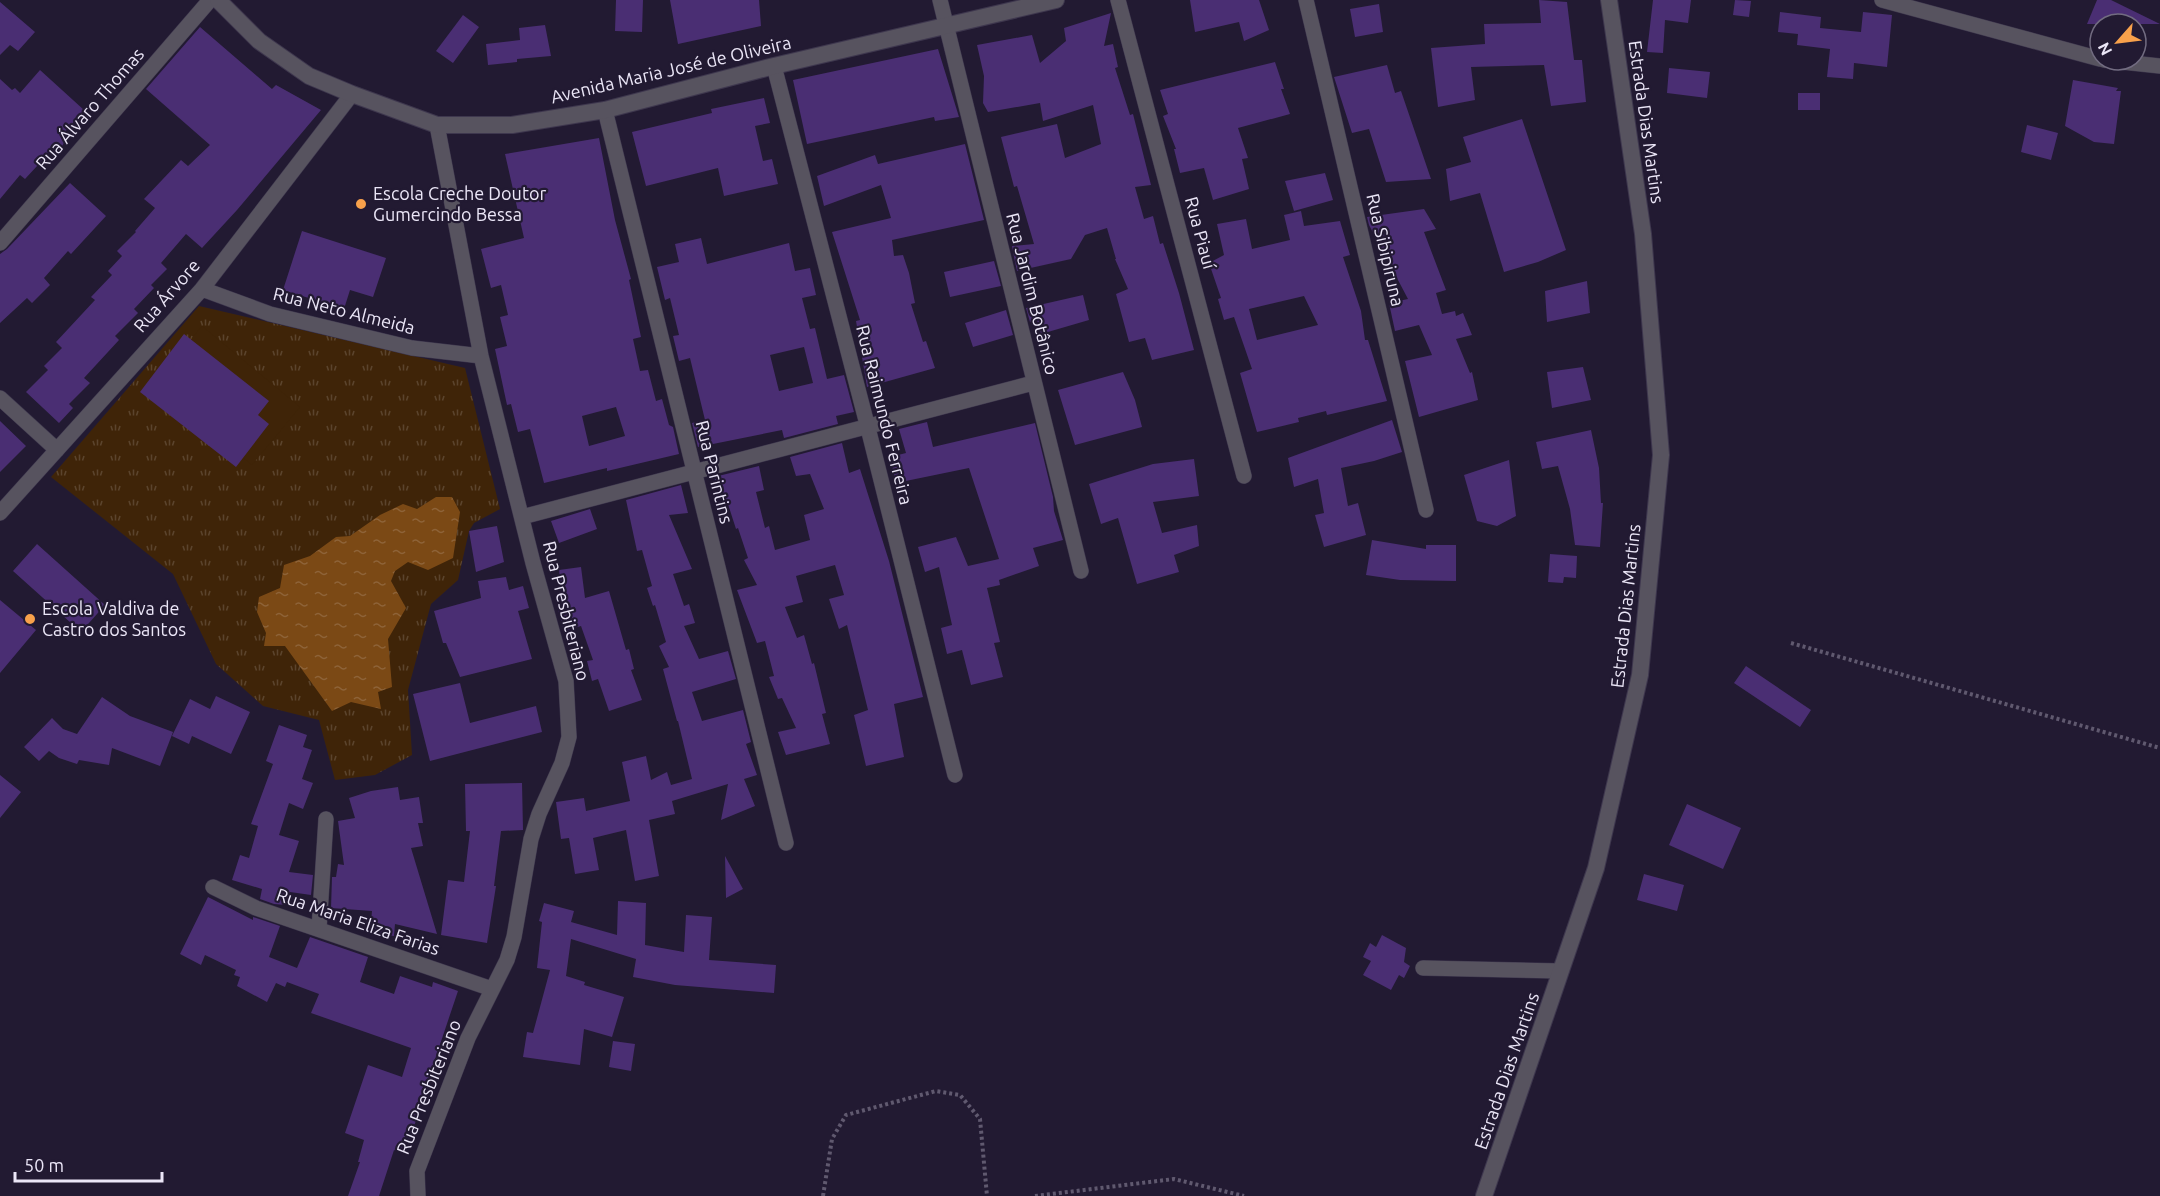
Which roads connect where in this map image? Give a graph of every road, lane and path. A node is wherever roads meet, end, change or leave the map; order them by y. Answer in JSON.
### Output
{"nodes":[{"id":1,"x":210,"y":0,"type":"edge"},
{"id":2,"x":218,"y":0,"type":"edge"},
{"id":3,"x":940,"y":0,"type":"edge"},
{"id":4,"x":1056,"y":0,"type":"edge"},
{"id":5,"x":1118,"y":0,"type":"edge"},
{"id":6,"x":1306,"y":0,"type":"edge"},
{"id":7,"x":1609,"y":0,"type":"edge"},
{"id":8,"x":1882,"y":0,"type":"edge"},
{"id":9,"x":946,"y":26,"type":"junction"},
{"id":10,"x":2088,"y":56,"type":"edge"},
{"id":11,"x":774,"y":66,"type":"junction"},
{"id":12,"x":352,"y":94,"type":"junction"},
{"id":13,"x":605,"y":110,"type":"junction"},
{"id":14,"x":437,"y":125,"type":"junction"},
{"id":15,"x":0,"y":243,"type":"edge"},
{"id":16,"x":202,"y":289,"type":"junction"},
{"id":17,"x":480,"y":356,"type":"junction"},
{"id":18,"x":1033,"y":383,"type":"junction"},
{"id":19,"x":0,"y":398,"type":"edge"},
{"id":20,"x":868,"y":428,"type":"junction"},
{"id":21,"x":57,"y":450,"type":"junction"},
{"id":22,"x":693,"y":471,"type":"junction"},
{"id":23,"x":1244,"y":476,"type":"dead end"},
{"id":24,"x":1426,"y":510,"type":"dead end"},
{"id":25,"x":0,"y":513,"type":"edge"},
{"id":26,"x":522,"y":517,"type":"junction"},
{"id":27,"x":1081,"y":571,"type":"dead end"},
{"id":28,"x":1791,"y":643,"type":"dead end"},
{"id":29,"x":2160,"y":748,"type":"edge"},
{"id":30,"x":955,"y":774,"type":"dead end"},
{"id":31,"x":326,"y":819,"type":"dead end"},
{"id":32,"x":786,"y":843,"type":"dead end"},
{"id":33,"x":213,"y":887,"type":"dead end"},
{"id":34,"x":319,"y":928,"type":"junction"},
{"id":35,"x":1423,"y":968,"type":"dead end"},
{"id":36,"x":1561,"y":971,"type":"junction"},
{"id":37,"x":492,"y":989,"type":"junction"},
{"id":38,"x":418,"y":1196,"type":"edge"},
{"id":39,"x":823,"y":1196,"type":"edge"},
{"id":40,"x":987,"y":1196,"type":"edge"},
{"id":41,"x":1035,"y":1196,"type":"edge"},
{"id":42,"x":1244,"y":1196,"type":"edge"},
{"id":43,"x":1484,"y":1196,"type":"edge"}],
"edges":[{"from":1,"to":15,"type":"street","name":"Rua Álvaro Thomas"},
{"from":2,"to":12,"type":"street","name":"Avenida Maria José de Oliveira"},
{"from":3,"to":9,"type":"street","name":"Rua Jardim Botânico"},
{"from":4,"to":9,"type":"street","name":"Avenida Maria José de Oliveira"},
{"from":5,"to":23,"type":"street","name":"Rua Piauí"},
{"from":6,"to":24,"type":"street","name":"Rua Sibipiruna"},
{"from":7,"to":36,"type":"street","name":"Estrada Dias Martins"},
{"from":8,"to":10,"type":"street"},
{"from":9,"to":11,"type":"street","name":"Avenida Maria José de Oliveira"},
{"from":9,"to":18,"type":"street","name":"Rua Jardim Botânico"},
{"from":11,"to":13,"type":"street","name":"Avenida Maria José de Oliveira"},
{"from":11,"to":20,"type":"street","name":"Rua Raimundo Ferreira"},
{"from":12,"to":14,"type":"street","name":"Avenida Maria José de Oliveira"},
{"from":12,"to":16,"type":"street","name":"Rua Árvore"},
{"from":13,"to":14,"type":"street","name":"Avenida Maria José de Oliveira"},
{"from":13,"to":22,"type":"street","name":"Rua Parintins"},
{"from":14,"to":17,"type":"street","name":"Rua Presbiteriano"},
{"from":16,"to":17,"type":"street","name":"Rua Neto Almeida"},
{"from":16,"to":21,"type":"street","name":"Rua Árvore"},
{"from":17,"to":26,"type":"street","name":"Rua Presbiteriano"},
{"from":18,"to":20,"type":"street"},
{"from":18,"to":27,"type":"street","name":"Rua Jardim Botânico"},
{"from":19,"to":21,"type":"street"},
{"from":20,"to":22,"type":"street"},
{"from":20,"to":30,"type":"street","name":"Rua Raimundo Ferreira"},
{"from":21,"to":25,"type":"street","name":"Rua Árvore"},
{"from":22,"to":26,"type":"street"},
{"from":22,"to":32,"type":"street","name":"Rua Parintins"},
{"from":26,"to":37,"type":"street","name":"Rua Presbiteriano"},
{"from":28,"to":29,"type":"path"},
{"from":31,"to":34,"type":"street"},
{"from":33,"to":34,"type":"street","name":"Rua Maria Eliza Farias"},
{"from":34,"to":37,"type":"street","name":"Rua Maria Eliza Farias"},
{"from":35,"to":36,"type":"street"},
{"from":36,"to":43,"type":"street","name":"Estrada Dias Martins"},
{"from":37,"to":38,"type":"street","name":"Rua Presbiteriano"},
{"from":39,"to":40,"type":"path"},
{"from":41,"to":42,"type":"path"}]}
